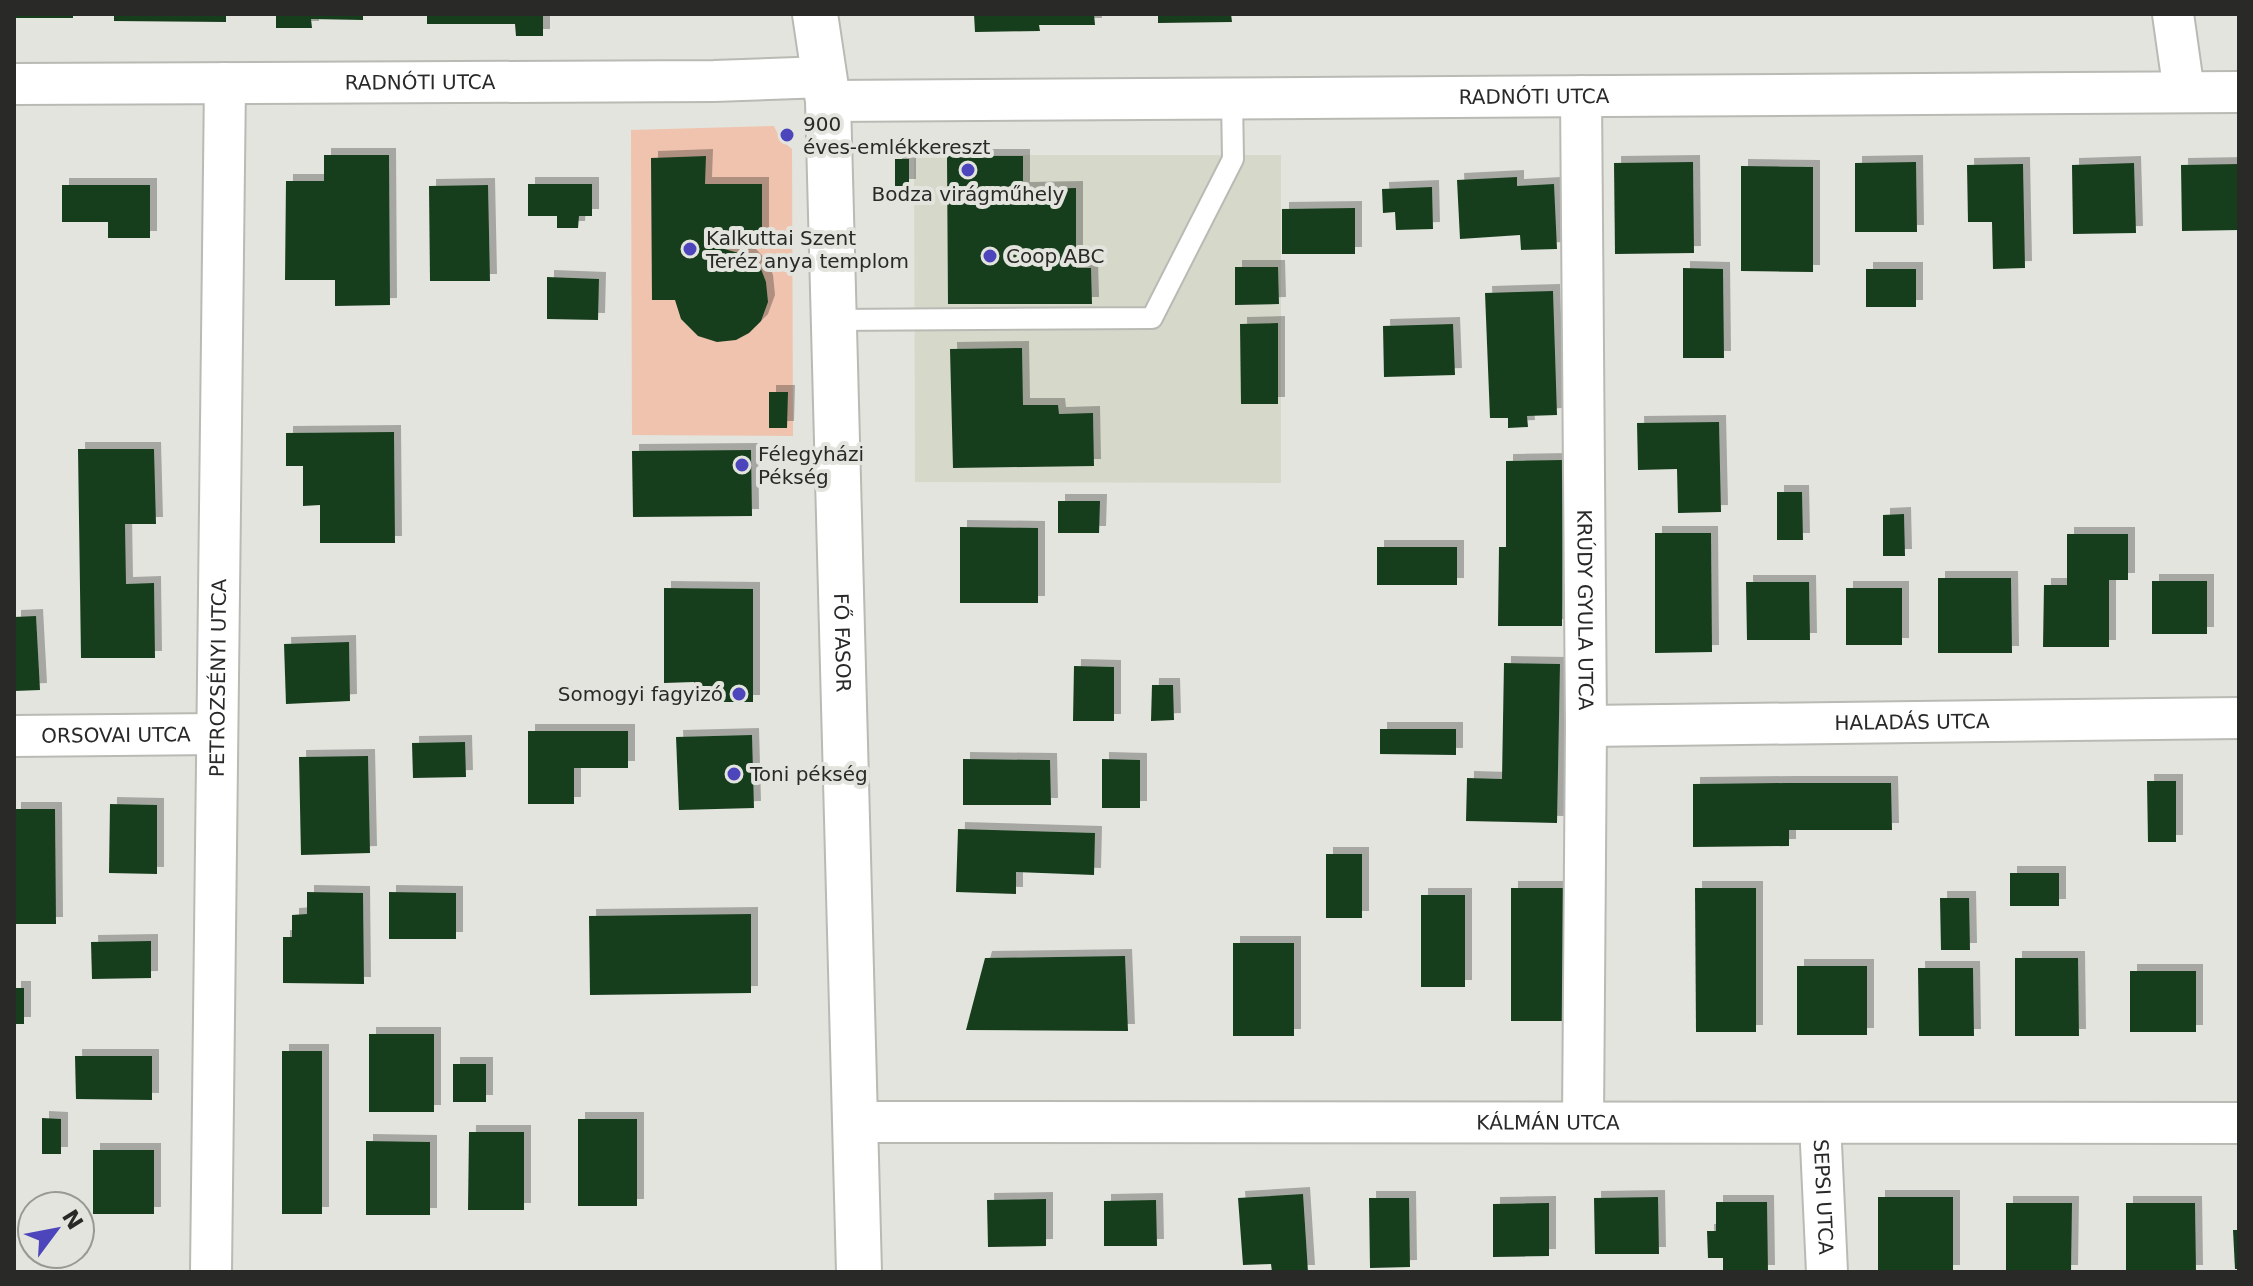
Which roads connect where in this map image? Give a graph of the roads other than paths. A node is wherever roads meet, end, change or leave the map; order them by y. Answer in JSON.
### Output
{"nodes":[{"id":1,"x":815,"y":14,"type":"edge"},
{"id":2,"x":2173,"y":14,"type":"edge"},
{"id":3,"x":225,"y":83,"type":"junction"},
{"id":4,"x":14,"y":84,"type":"edge"},
{"id":5,"x":826,"y":89,"type":"junction"},
{"id":6,"x":2184,"y":92,"type":"junction"},
{"id":7,"x":2239,"y":92,"type":"edge"},
{"id":8,"x":1581,"y":96,"type":"junction"},
{"id":9,"x":1232,"y":98,"type":"junction"},
{"id":10,"x":834,"y":320,"type":"junction"},
{"id":11,"x":2239,"y":718,"type":"edge"},
{"id":12,"x":1586,"y":726,"type":"junction"},
{"id":13,"x":217,"y":734,"type":"junction"},
{"id":14,"x":14,"y":736,"type":"edge"},
{"id":15,"x":856,"y":1122,"type":"junction"},
{"id":16,"x":1583,"y":1122,"type":"junction"},
{"id":17,"x":1820,"y":1123,"type":"junction"},
{"id":18,"x":2239,"y":1123,"type":"edge"},
{"id":19,"x":211,"y":1272,"type":"edge"},
{"id":20,"x":859,"y":1272,"type":"edge"},
{"id":21,"x":1827,"y":1272,"type":"edge"}],
"edges":[{"from":1,"to":5,"type":"street","name":"FŐ FASOR"},
{"from":2,"to":6,"type":"street"},
{"from":3,"to":4,"type":"street","name":"RADNÓTI UTCA"},
{"from":3,"to":5,"type":"street","name":"RADNÓTI UTCA"},
{"from":3,"to":13,"type":"street","name":"PETROZSÉNYI UTCA"},
{"from":5,"to":9,"type":"street","name":"RADNÓTI UTCA"},
{"from":5,"to":10,"type":"street","name":"FŐ FASOR"},
{"from":6,"to":7,"type":"street","name":"RADNÓTI UTCA"},
{"from":6,"to":8,"type":"street","name":"RADNÓTI UTCA"},
{"from":8,"to":9,"type":"street","name":"RADNÓTI UTCA"},
{"from":8,"to":12,"type":"street","name":"KRÚDY GYULA UTCA"},
{"from":9,"to":10,"type":"lane"},
{"from":10,"to":15,"type":"street","name":"FŐ FASOR"},
{"from":11,"to":12,"type":"street","name":"HALADÁS UTCA"},
{"from":12,"to":16,"type":"street","name":"KRÚDY GYULA UTCA"},
{"from":13,"to":14,"type":"street","name":"ORSOVAI UTCA"},
{"from":13,"to":19,"type":"street","name":"PETROZSÉNYI UTCA"},
{"from":15,"to":16,"type":"street","name":"KÁLMÁN UTCA"},
{"from":15,"to":20,"type":"street","name":"FŐ FASOR"},
{"from":16,"to":17,"type":"street","name":"KÁLMÁN UTCA"},
{"from":17,"to":18,"type":"street","name":"KÁLMÁN UTCA"},
{"from":17,"to":21,"type":"street","name":"SEPSI UTCA"}]}
